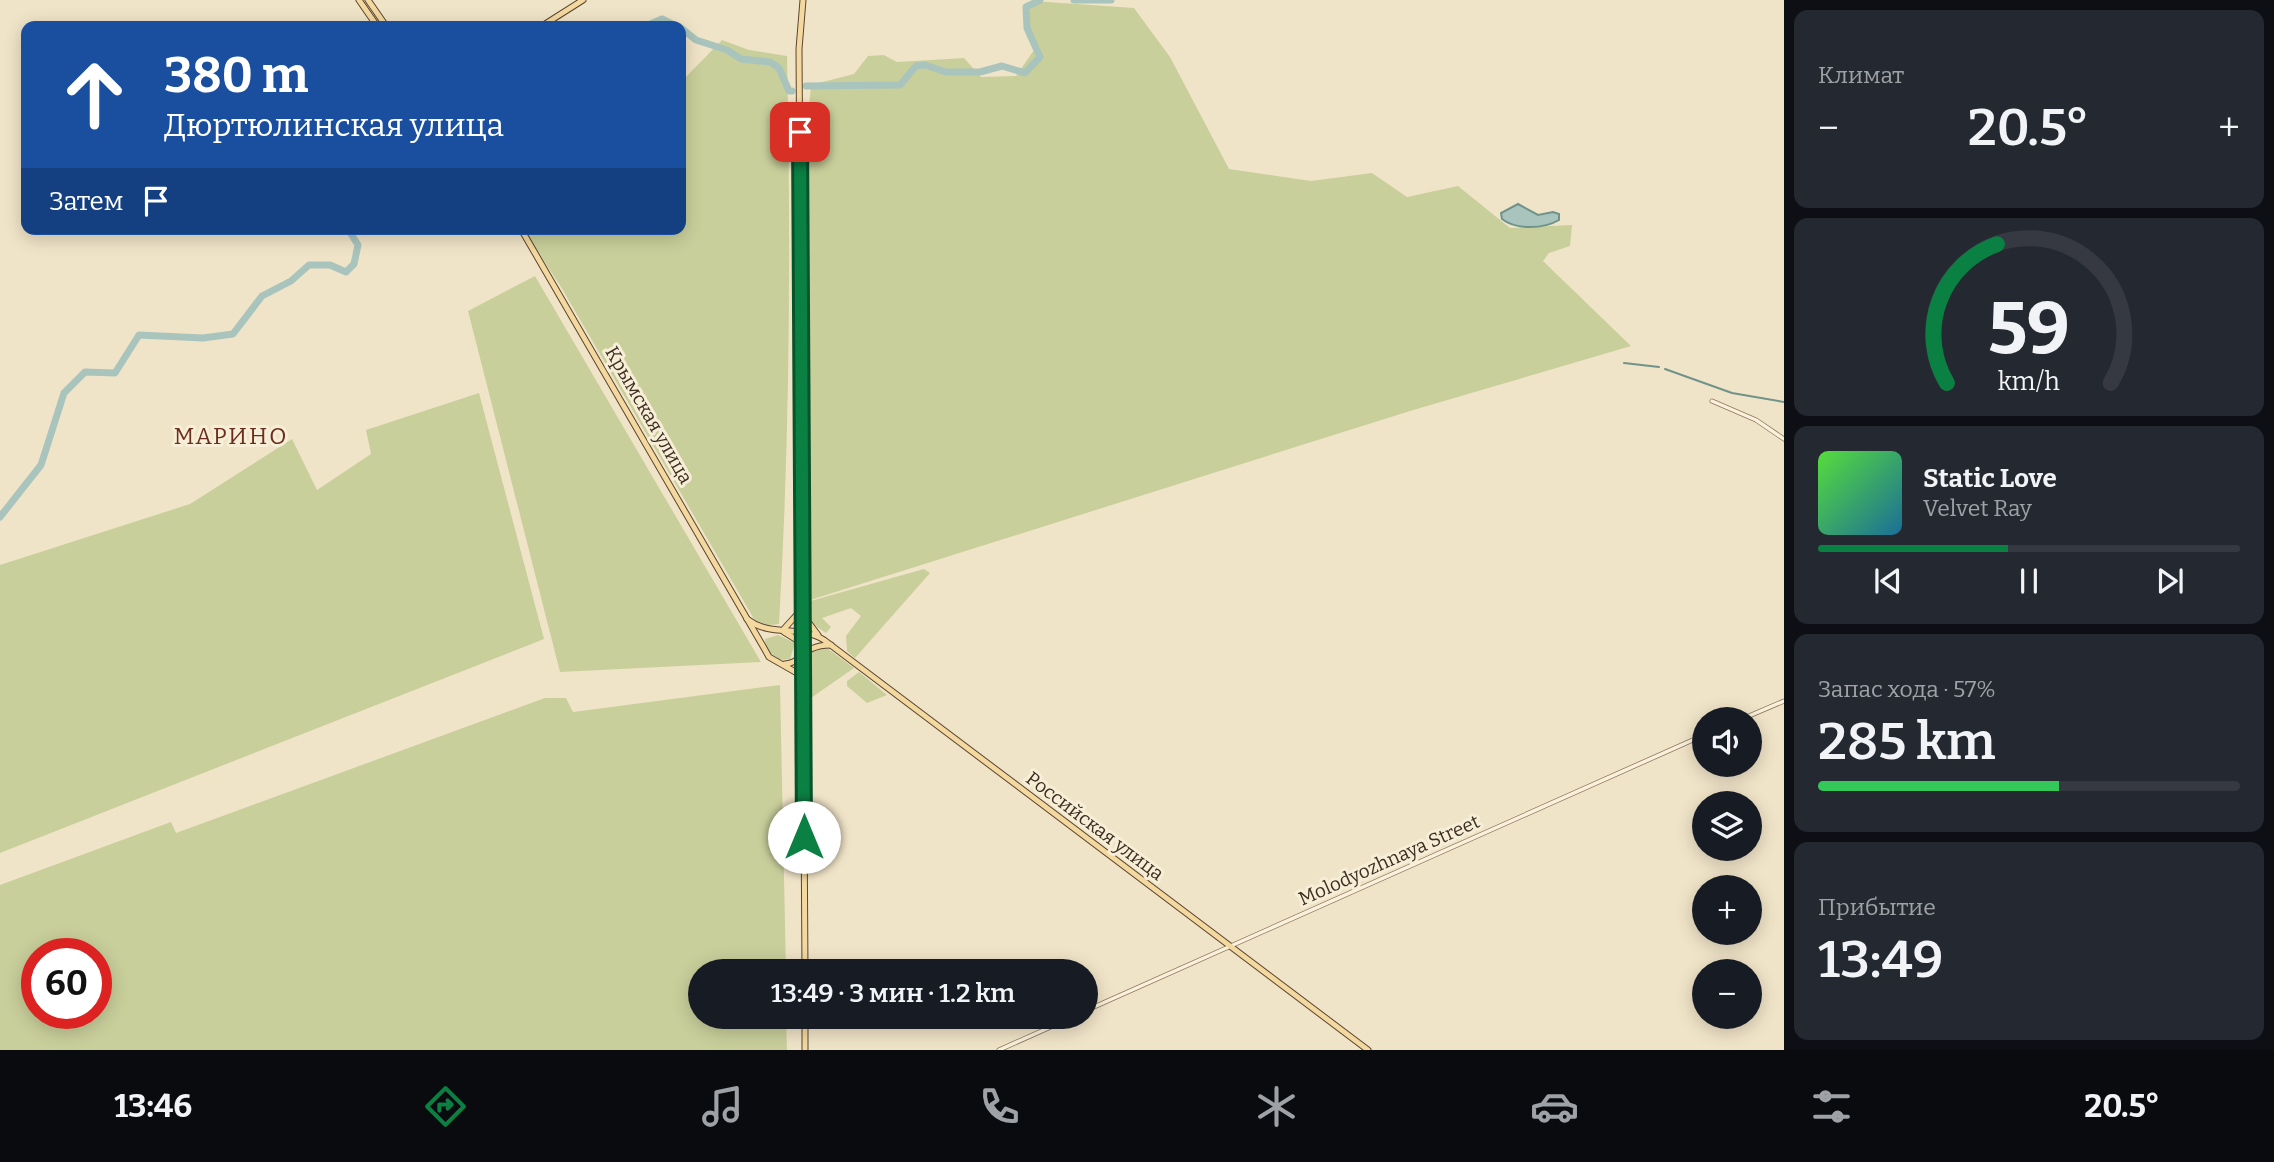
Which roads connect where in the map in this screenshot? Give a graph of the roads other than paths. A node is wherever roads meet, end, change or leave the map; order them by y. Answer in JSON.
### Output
{"nodes":[{"id":1,"x":359,"y":0,"type":"edge"},
{"id":2,"x":368,"y":0,"type":"edge"},
{"id":3,"x":583,"y":0,"type":"edge"},
{"id":4,"x":803,"y":0,"type":"edge"},
{"id":5,"x":374,"y":21,"type":"edge"},
{"id":6,"x":383,"y":21,"type":"edge"},
{"id":7,"x":550,"y":21,"type":"edge"},
{"id":8,"x":524,"y":235,"type":"edge"},
{"id":9,"x":1712,"y":401,"type":"dead end"},
{"id":10,"x":1784,"y":439,"type":"edge"},
{"id":11,"x":802,"y":609,"type":"junction"},
{"id":12,"x":747,"y":619,"type":"junction"},
{"id":13,"x":781,"y":631,"type":"junction"},
{"id":14,"x":802,"y":631,"type":"junction"},
{"id":15,"x":771,"y":632,"type":"junction"},
{"id":16,"x":824,"y":640,"type":"junction"},
{"id":17,"x":802,"y":643,"type":"junction"},
{"id":18,"x":831,"y":645,"type":"junction"},
{"id":19,"x":764,"y":648,"type":"junction"},
{"id":20,"x":802,"y":653,"type":"junction"},
{"id":21,"x":783,"y":664,"type":"junction"},
{"id":22,"x":804,"y":677,"type":"junction"},
{"id":23,"x":1784,"y":701,"type":"edge"},
{"id":24,"x":1762,"y":710,"type":"edge"},
{"id":25,"x":1692,"y":740,"type":"edge"},
{"id":26,"x":1227,"y":946,"type":"junction"},
{"id":27,"x":805,"y":959,"type":"edge"},
{"id":28,"x":1098,"y":1005,"type":"edge"},
{"id":29,"x":805,"y":1029,"type":"edge"},
{"id":30,"x":1046,"y":1029,"type":"edge"},
{"id":31,"x":805,"y":1050,"type":"edge"},
{"id":32,"x":999,"y":1050,"type":"edge"},
{"id":33,"x":1368,"y":1050,"type":"edge"}],
"edges":[{"from":1,"to":5,"type":"main road"},
{"from":2,"to":6,"type":"main road"},
{"from":3,"to":7,"type":"main road"},
{"from":4,"to":11,"type":"main road"},
{"from":8,"to":12,"type":"main road","name":"Крымская улица"},
{"from":9,"to":10,"type":"street"},
{"from":11,"to":13,"type":"main road"},
{"from":11,"to":14,"type":"main road"},
{"from":11,"to":16,"type":"main road"},
{"from":12,"to":15,"type":"main road"},
{"from":12,"to":19,"type":"main road","name":"Крымская улица"},
{"from":13,"to":14,"type":"main road"},
{"from":13,"to":15,"type":"main road"},
{"from":13,"to":17,"type":"main road"},
{"from":14,"to":16,"type":"main road","name":"Российская улица"},
{"from":14,"to":17,"type":"main road"},
{"from":15,"to":19,"type":"main road"},
{"from":16,"to":18,"type":"main road","name":"Российская улица"},
{"from":17,"to":20,"type":"main road"},
{"from":18,"to":20,"type":"main road"},
{"from":18,"to":26,"type":"main road","name":"Российская улица"},
{"from":19,"to":21,"type":"main road"},
{"from":20,"to":21,"type":"main road"},
{"from":20,"to":22,"type":"main road"},
{"from":21,"to":22,"type":"main road"},
{"from":22,"to":27,"type":"main road"},
{"from":23,"to":24,"type":"street"},
{"from":25,"to":26,"type":"street","name":"Molodyozhnaya Street"},
{"from":26,"to":28,"type":"street","name":"Molodyozhnaya Street"},
{"from":26,"to":33,"type":"main road","name":"Российская улица"},
{"from":29,"to":31,"type":"main road"},
{"from":30,"to":32,"type":"street"}]}
